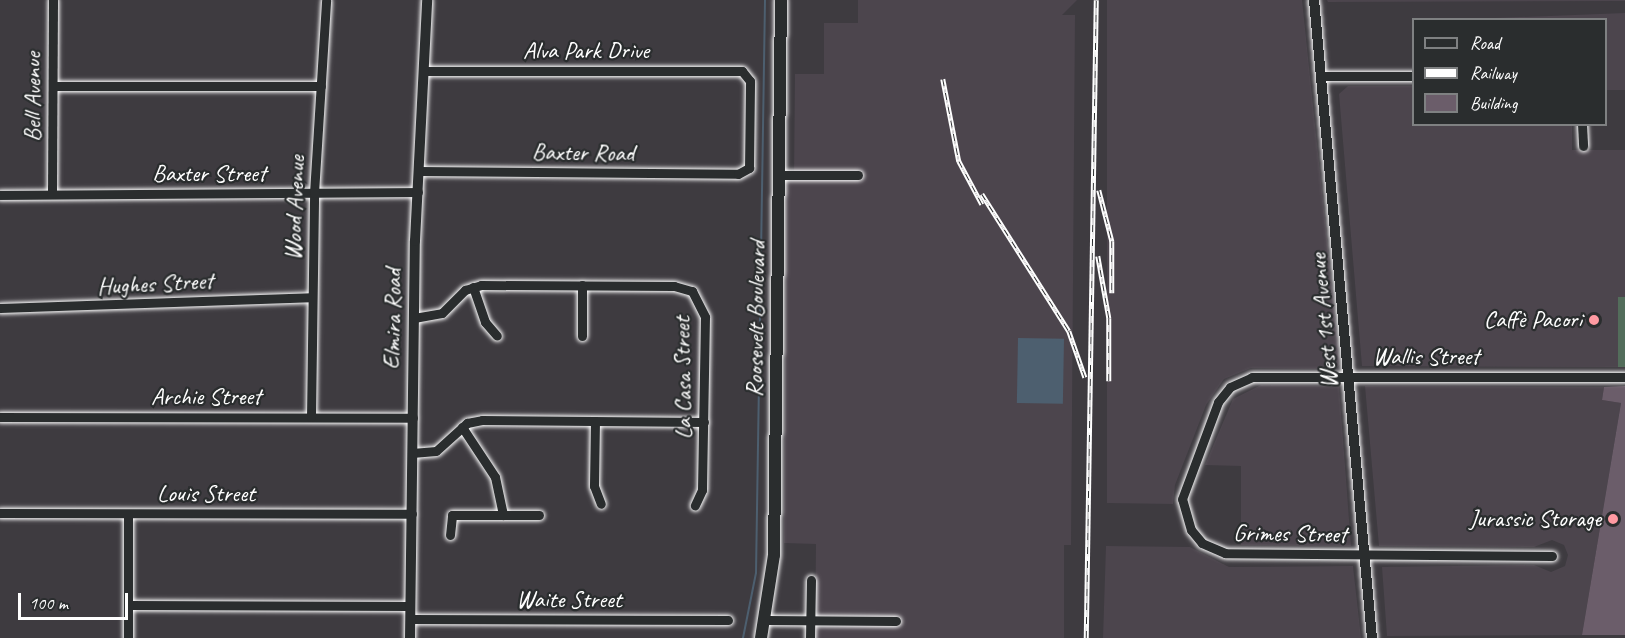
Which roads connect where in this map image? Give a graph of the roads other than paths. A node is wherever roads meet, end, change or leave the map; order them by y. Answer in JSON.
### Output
{"nodes":[{"id":1,"x":53,"y":0,"type":"edge"},
{"id":2,"x":326,"y":0,"type":"edge"},
{"id":3,"x":427,"y":0,"type":"edge"},
{"id":4,"x":781,"y":0,"type":"edge"},
{"id":5,"x":1314,"y":0,"type":"edge"},
{"id":6,"x":424,"y":71,"type":"junction"},
{"id":7,"x":1323,"y":76,"type":"junction"},
{"id":8,"x":1412,"y":76,"type":"edge"},
{"id":9,"x":53,"y":86,"type":"junction"},
{"id":10,"x":321,"y":86,"type":"junction"},
{"id":11,"x":1582,"y":126,"type":"edge"},
{"id":12,"x":1583,"y":146,"type":"dead end"},
{"id":13,"x":419,"y":171,"type":"junction"},
{"id":14,"x":747,"y":172,"type":"joint"},
{"id":15,"x":780,"y":175,"type":"junction"},
{"id":16,"x":858,"y":175,"type":"dead end"},
{"id":17,"x":418,"y":192,"type":"junction"},
{"id":18,"x":314,"y":193,"type":"junction"},
{"id":19,"x":52,"y":194,"type":"junction"},
{"id":20,"x":0,"y":195,"type":"edge"},
{"id":21,"x":582,"y":285,"type":"junction"},
{"id":22,"x":473,"y":287,"type":"junction"},
{"id":23,"x":311,"y":297,"type":"junction"},
{"id":24,"x":0,"y":308,"type":"edge"},
{"id":25,"x":414,"y":318,"type":"junction"},
{"id":26,"x":497,"y":336,"type":"dead end"},
{"id":27,"x":582,"y":336,"type":"dead end"},
{"id":28,"x":1349,"y":376,"type":"junction"},
{"id":29,"x":1625,"y":377,"type":"edge"},
{"id":30,"x":1230,"y":387,"type":"joint"},
{"id":31,"x":0,"y":417,"type":"edge"},
{"id":32,"x":311,"y":417,"type":"junction"},
{"id":33,"x":413,"y":418,"type":"junction"},
{"id":34,"x":595,"y":421,"type":"junction"},
{"id":35,"x":704,"y":422,"type":"junction"},
{"id":36,"x":462,"y":427,"type":"junction"},
{"id":37,"x":412,"y":453,"type":"junction"},
{"id":38,"x":601,"y":504,"type":"dead end"},
{"id":39,"x":695,"y":505,"type":"dead end"},
{"id":40,"x":0,"y":513,"type":"edge"},
{"id":41,"x":128,"y":514,"type":"junction"},
{"id":42,"x":412,"y":514,"type":"junction"},
{"id":43,"x":503,"y":514,"type":"junction"},
{"id":44,"x":539,"y":515,"type":"dead end"},
{"id":45,"x":450,"y":535,"type":"dead end"},
{"id":46,"x":1365,"y":555,"type":"junction"},
{"id":47,"x":1552,"y":556,"type":"dead end"},
{"id":48,"x":811,"y":580,"type":"dead end"},
{"id":49,"x":128,"y":605,"type":"junction"},
{"id":50,"x":410,"y":606,"type":"junction"},
{"id":51,"x":410,"y":619,"type":"junction"},
{"id":52,"x":728,"y":620,"type":"dead end"},
{"id":53,"x":766,"y":620,"type":"junction"},
{"id":54,"x":810,"y":621,"type":"junction"},
{"id":55,"x":896,"y":621,"type":"dead end"},
{"id":56,"x":128,"y":638,"type":"edge"},
{"id":57,"x":410,"y":638,"type":"edge"},
{"id":58,"x":761,"y":638,"type":"edge"},
{"id":59,"x":810,"y":638,"type":"edge"},
{"id":60,"x":1372,"y":638,"type":"edge"}],
"edges":[{"from":1,"to":9,"type":"street","name":"Bell Avenue"},
{"from":2,"to":10,"type":"street","name":"Wood Avenue"},
{"from":3,"to":6,"type":"street","name":"Elmira Road"},
{"from":4,"to":15,"type":"main road","name":"Roosevelt Boulevard"},
{"from":5,"to":7,"type":"street","name":"West 1st Avenue"},
{"from":6,"to":13,"type":"street","name":"Elmira Road"},
{"from":6,"to":14,"type":"street","name":"Alva Park Drive"},
{"from":7,"to":8,"type":"street"},
{"from":7,"to":28,"type":"street","name":"West 1st Avenue"},
{"from":9,"to":10,"type":"street"},
{"from":9,"to":19,"type":"street","name":"Bell Avenue"},
{"from":10,"to":18,"type":"street","name":"Wood Avenue"},
{"from":11,"to":12,"type":"street"},
{"from":13,"to":14,"type":"street","name":"Baxter Road"},
{"from":13,"to":17,"type":"street","name":"Elmira Road"},
{"from":15,"to":16,"type":"street"},
{"from":15,"to":53,"type":"main road","name":"Roosevelt Boulevard"},
{"from":17,"to":18,"type":"street","name":"Baxter Street"},
{"from":17,"to":25,"type":"street","name":"Elmira Road"},
{"from":18,"to":19,"type":"street","name":"Baxter Street"},
{"from":18,"to":23,"type":"street","name":"Wood Avenue"},
{"from":19,"to":20,"type":"street","name":"Baxter Street"},
{"from":21,"to":22,"type":"street","name":"La Casa Street"},
{"from":21,"to":27,"type":"street"},
{"from":21,"to":35,"type":"street","name":"La Casa Street"},
{"from":22,"to":25,"type":"street"},
{"from":22,"to":26,"type":"street"},
{"from":23,"to":24,"type":"street","name":"Hughes Street"},
{"from":23,"to":32,"type":"street","name":"Wood Avenue"},
{"from":25,"to":33,"type":"street","name":"Elmira Road"},
{"from":28,"to":29,"type":"street","name":"Wallis Street"},
{"from":28,"to":30,"type":"street","name":"Wallis Street"},
{"from":28,"to":46,"type":"street","name":"West 1st Avenue"},
{"from":30,"to":46,"type":"street","name":"Grimes Street"},
{"from":31,"to":32,"type":"street","name":"Archie Street"},
{"from":32,"to":33,"type":"street","name":"Archie Street"},
{"from":33,"to":37,"type":"street","name":"Elmira Road"},
{"from":34,"to":35,"type":"street"},
{"from":34,"to":36,"type":"street"},
{"from":34,"to":38,"type":"street"},
{"from":35,"to":39,"type":"street","name":"La Casa Street"},
{"from":36,"to":37,"type":"street"},
{"from":36,"to":43,"type":"street"},
{"from":37,"to":42,"type":"street","name":"Elmira Road"},
{"from":40,"to":41,"type":"street","name":"Louis Street"},
{"from":41,"to":42,"type":"street","name":"Louis Street"},
{"from":41,"to":49,"type":"street"},
{"from":42,"to":50,"type":"street","name":"Elmira Road"},
{"from":43,"to":44,"type":"street"},
{"from":43,"to":45,"type":"street"},
{"from":46,"to":47,"type":"street","name":"Grimes Street"},
{"from":46,"to":60,"type":"street","name":"West 1st Avenue"},
{"from":48,"to":54,"type":"street"},
{"from":49,"to":50,"type":"street"},
{"from":49,"to":56,"type":"street"},
{"from":50,"to":51,"type":"street","name":"Elmira Road"},
{"from":51,"to":52,"type":"street","name":"Waite Street"},
{"from":51,"to":57,"type":"street","name":"Elmira Road"},
{"from":53,"to":54,"type":"street"},
{"from":53,"to":58,"type":"main road","name":"Roosevelt Boulevard"},
{"from":54,"to":55,"type":"street"},
{"from":54,"to":59,"type":"street"}]}
